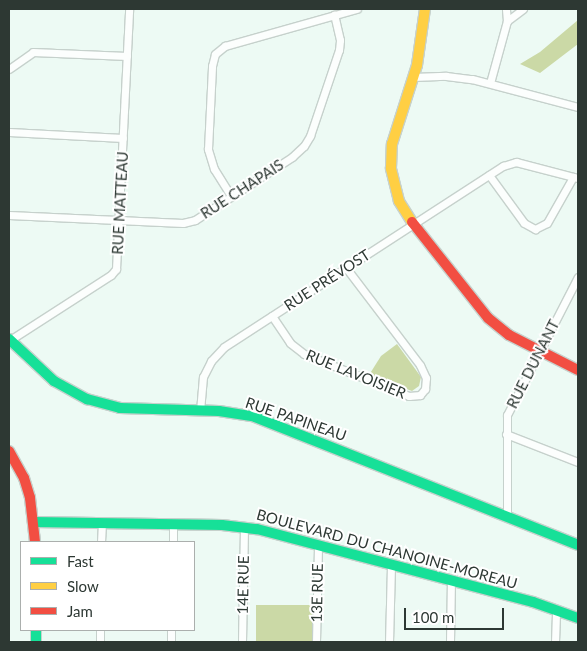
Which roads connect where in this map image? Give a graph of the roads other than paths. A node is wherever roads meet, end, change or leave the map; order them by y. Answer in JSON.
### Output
{"nodes":[{"id":1,"x":129,"y":9,"type":"edge"},
{"id":2,"x":356,"y":9,"type":"edge"},
{"id":3,"x":425,"y":9,"type":"edge"},
{"id":4,"x":506,"y":9,"type":"edge"},
{"id":5,"x":523,"y":9,"type":"edge"},
{"id":6,"x":334,"y":15,"type":"junction"},
{"id":7,"x":507,"y":21,"type":"junction"},
{"id":8,"x":127,"y":56,"type":"junction"},
{"id":9,"x":9,"y":69,"type":"edge"},
{"id":10,"x":413,"y":77,"type":"junction"},
{"id":11,"x":490,"y":83,"type":"junction"},
{"id":12,"x":578,"y":107,"type":"edge"},
{"id":13,"x":9,"y":132,"type":"edge"},
{"id":14,"x":123,"y":138,"type":"junction"},
{"id":15,"x":489,"y":175,"type":"junction"},
{"id":16,"x":576,"y":177,"type":"edge"},
{"id":17,"x":231,"y":196,"type":"junction"},
{"id":18,"x":9,"y":215,"type":"edge"},
{"id":19,"x":120,"y":220,"type":"junction"},
{"id":20,"x":413,"y":224,"type":"junction"},
{"id":21,"x":346,"y":268,"type":"junction"},
{"id":22,"x":578,"y":277,"type":"edge"},
{"id":23,"x":272,"y":316,"type":"junction"},
{"id":24,"x":9,"y":340,"type":"edge"},
{"id":25,"x":540,"y":351,"type":"junction"},
{"id":26,"x":578,"y":370,"type":"edge"},
{"id":27,"x":200,"y":411,"type":"junction"},
{"id":28,"x":506,"y":434,"type":"junction"},
{"id":29,"x":9,"y":451,"type":"edge"},
{"id":30,"x":578,"y":462,"type":"edge"},
{"id":31,"x":507,"y":516,"type":"junction"},
{"id":32,"x":34,"y":522,"type":"junction"},
{"id":33,"x":102,"y":523,"type":"junction"},
{"id":34,"x":173,"y":525,"type":"junction"},
{"id":35,"x":244,"y":527,"type":"junction"},
{"id":36,"x":35,"y":541,"type":"edge"},
{"id":37,"x":101,"y":541,"type":"edge"},
{"id":38,"x":173,"y":541,"type":"edge"},
{"id":39,"x":318,"y":544,"type":"junction"},
{"id":40,"x":578,"y":545,"type":"edge"},
{"id":41,"x":391,"y":564,"type":"junction"},
{"id":42,"x":451,"y":581,"type":"junction"},
{"id":43,"x":556,"y":610,"type":"junction"},
{"id":44,"x":578,"y":618,"type":"edge"},
{"id":45,"x":242,"y":642,"type":"edge"},
{"id":46,"x":316,"y":642,"type":"edge"},
{"id":47,"x":390,"y":642,"type":"edge"},
{"id":48,"x":450,"y":642,"type":"edge"},
{"id":49,"x":556,"y":642,"type":"edge"}],
"edges":[{"from":1,"to":8,"type":"street","name":"RUE MATTEAU"},
{"from":2,"to":6,"type":"street"},
{"from":3,"to":10,"type":"street"},
{"from":4,"to":7,"type":"street"},
{"from":5,"to":7,"type":"street"},
{"from":6,"to":17,"type":"street","name":"RUE CHAPAIS"},
{"from":6,"to":17,"type":"street"},
{"from":7,"to":11,"type":"street"},
{"from":8,"to":9,"type":"street"},
{"from":8,"to":14,"type":"street","name":"RUE MATTEAU"},
{"from":10,"to":11,"type":"street"},
{"from":10,"to":20,"type":"street"},
{"from":11,"to":12,"type":"street"},
{"from":13,"to":14,"type":"street"},
{"from":14,"to":19,"type":"street","name":"RUE MATTEAU"},
{"from":15,"to":16,"type":"street","name":"RUE PRÉVOST"},
{"from":15,"to":16,"type":"street","name":"RUE PRÉVOST"},
{"from":15,"to":20,"type":"street","name":"RUE PRÉVOST"},
{"from":17,"to":19,"type":"street","name":"RUE CHAPAIS"},
{"from":18,"to":19,"type":"street","name":"RUE CHAPAIS"},
{"from":19,"to":24,"type":"street","name":"RUE MATTEAU"},
{"from":20,"to":21,"type":"street","name":"RUE PRÉVOST"},
{"from":20,"to":25,"type":"street"},
{"from":21,"to":23,"type":"street","name":"RUE PRÉVOST"},
{"from":21,"to":23,"type":"street","name":"RUE LAVOISIER"},
{"from":22,"to":25,"type":"street","name":"RUE DUNANT"},
{"from":23,"to":27,"type":"street","name":"RUE PRÉVOST"},
{"from":24,"to":27,"type":"street","name":"RUE PAPINEAU"},
{"from":25,"to":26,"type":"street"},
{"from":25,"to":28,"type":"street","name":"RUE DUNANT"},
{"from":27,"to":31,"type":"street","name":"RUE PAPINEAU"},
{"from":28,"to":30,"type":"street"},
{"from":28,"to":31,"type":"street","name":"RUE DUNANT"},
{"from":29,"to":32,"type":"street"},
{"from":31,"to":40,"type":"street","name":"RUE PAPINEAU"},
{"from":32,"to":33,"type":"street","name":"BOULEVARD DU CHANOINE-MOREAU"},
{"from":32,"to":36,"type":"street"},
{"from":33,"to":34,"type":"street","name":"BOULEVARD DU CHANOINE-MOREAU"},
{"from":33,"to":37,"type":"street"},
{"from":34,"to":35,"type":"street","name":"BOULEVARD DU CHANOINE-MOREAU"},
{"from":34,"to":38,"type":"street"},
{"from":35,"to":39,"type":"street","name":"BOULEVARD DU CHANOINE-MOREAU"},
{"from":35,"to":45,"type":"street","name":"14E RUE"},
{"from":39,"to":41,"type":"street","name":"BOULEVARD DU CHANOINE-MOREAU"},
{"from":39,"to":46,"type":"street","name":"13E RUE"},
{"from":41,"to":42,"type":"street","name":"BOULEVARD DU CHANOINE-MOREAU"},
{"from":41,"to":47,"type":"street"},
{"from":42,"to":43,"type":"street","name":"BOULEVARD DU CHANOINE-MOREAU"},
{"from":42,"to":48,"type":"street"},
{"from":43,"to":44,"type":"street","name":"BOULEVARD DU CHANOINE-MOREAU"},
{"from":43,"to":49,"type":"street"}]}
